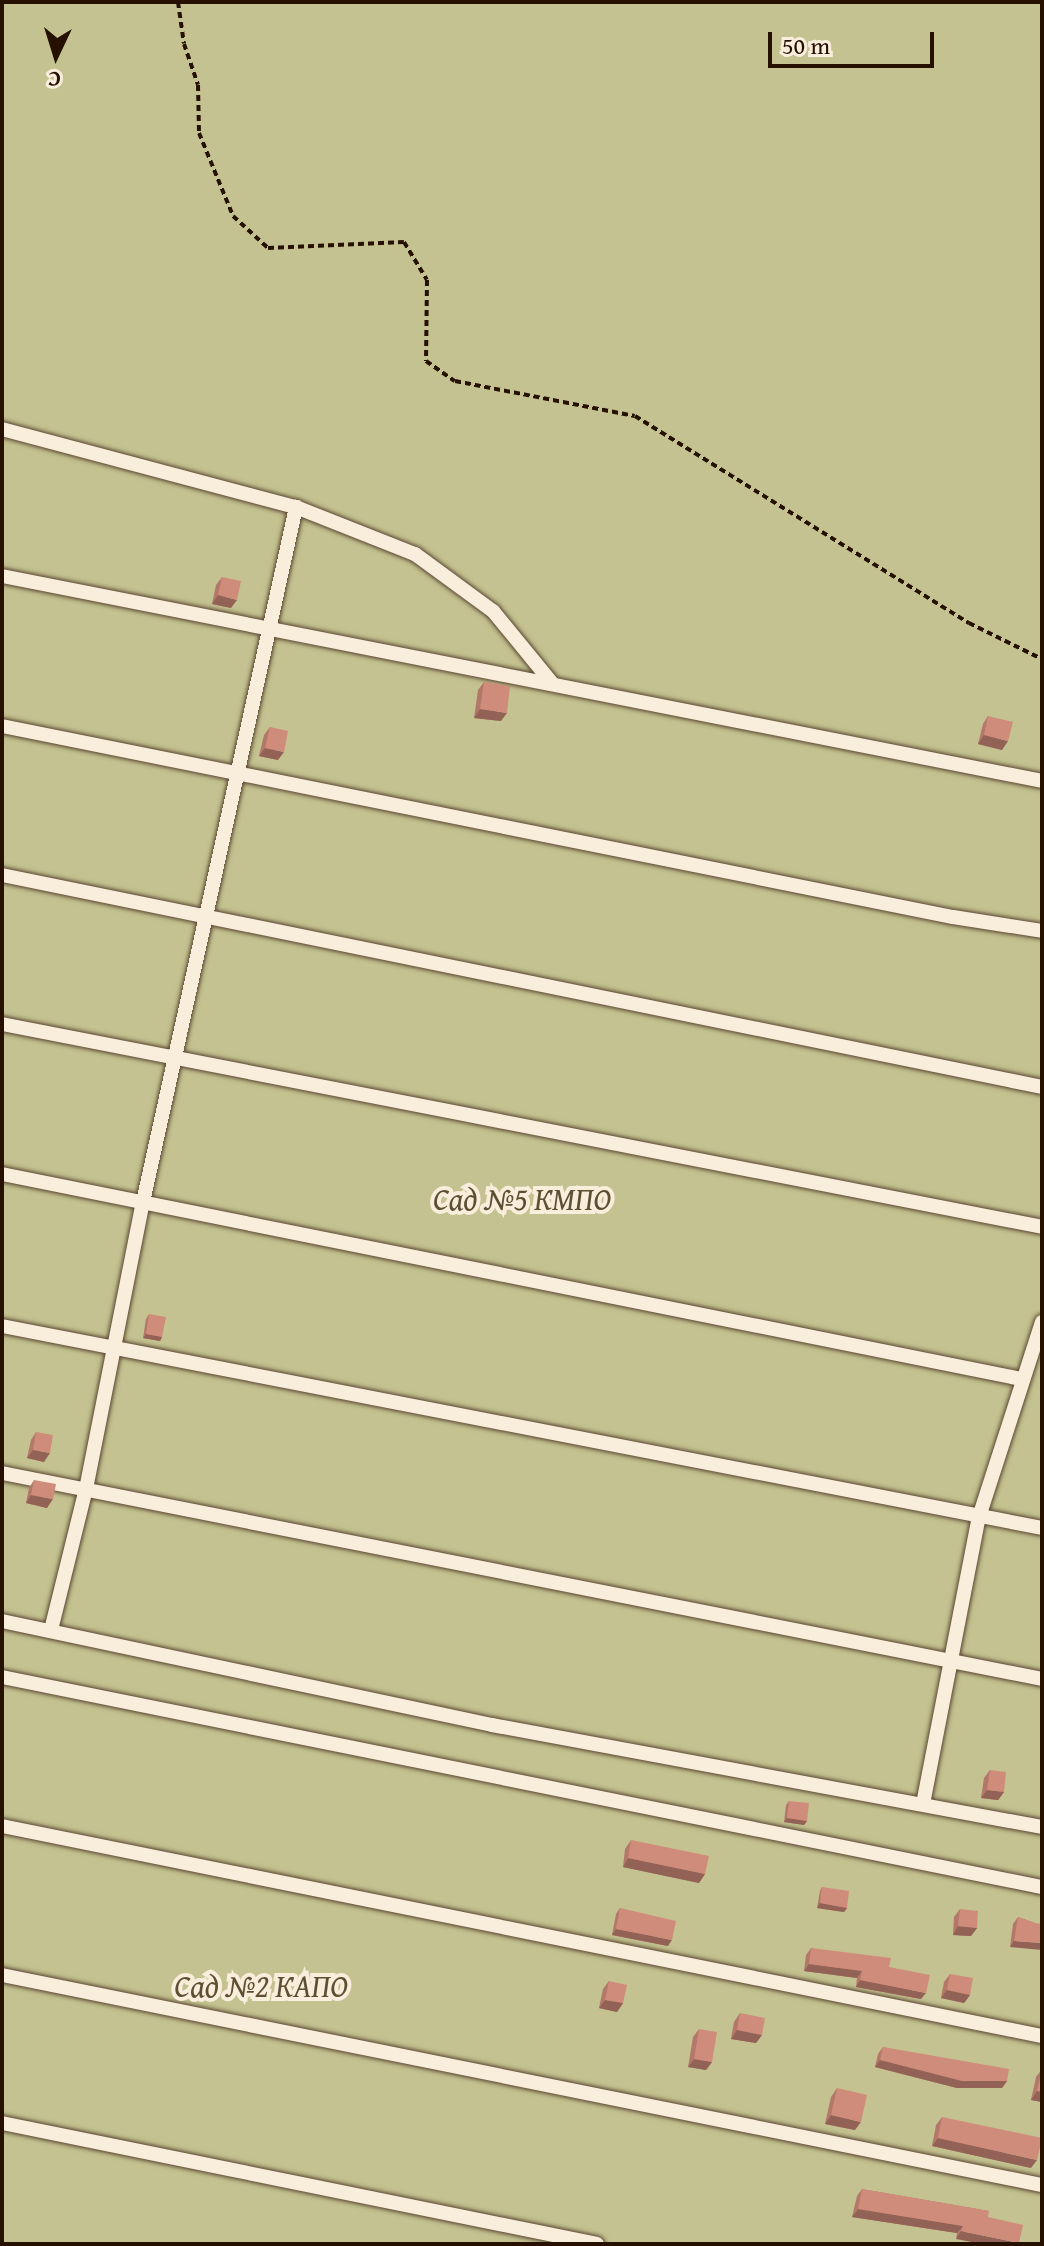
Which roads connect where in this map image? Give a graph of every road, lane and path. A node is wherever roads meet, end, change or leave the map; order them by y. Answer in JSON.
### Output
{"nodes":[{"id":1,"x":178,"y":2,"type":"edge"},
{"id":2,"x":2,"y":429,"type":"edge"},
{"id":3,"x":296,"y":507,"type":"junction"},
{"id":4,"x":2,"y":576,"type":"edge"},
{"id":5,"x":273,"y":630,"type":"junction"},
{"id":6,"x":1042,"y":659,"type":"edge"},
{"id":7,"x":552,"y":683,"type":"junction"},
{"id":8,"x":2,"y":726,"type":"edge"},
{"id":9,"x":240,"y":774,"type":"junction"},
{"id":10,"x":1042,"y":781,"type":"edge"},
{"id":11,"x":2,"y":875,"type":"edge"},
{"id":12,"x":209,"y":917,"type":"junction"},
{"id":13,"x":1042,"y":931,"type":"edge"},
{"id":14,"x":2,"y":1024,"type":"edge"},
{"id":15,"x":175,"y":1058,"type":"junction"},
{"id":16,"x":1042,"y":1087,"type":"edge"},
{"id":17,"x":2,"y":1174,"type":"edge"},
{"id":18,"x":143,"y":1202,"type":"junction"},
{"id":19,"x":1042,"y":1227,"type":"edge"},
{"id":20,"x":1042,"y":1322,"type":"edge"},
{"id":21,"x":2,"y":1326,"type":"edge"},
{"id":22,"x":113,"y":1349,"type":"junction"},
{"id":23,"x":1021,"y":1379,"type":"junction"},
{"id":24,"x":2,"y":1473,"type":"edge"},
{"id":25,"x":86,"y":1489,"type":"junction"},
{"id":26,"x":979,"y":1517,"type":"junction"},
{"id":27,"x":1042,"y":1528,"type":"edge"},
{"id":28,"x":2,"y":1621,"type":"edge"},
{"id":29,"x":51,"y":1630,"type":"junction"},
{"id":30,"x":949,"y":1661,"type":"junction"},
{"id":31,"x":2,"y":1677,"type":"edge"},
{"id":32,"x":1042,"y":1679,"type":"edge"},
{"id":33,"x":923,"y":1804,"type":"junction"},
{"id":34,"x":2,"y":1826,"type":"edge"},
{"id":35,"x":1042,"y":1827,"type":"edge"},
{"id":36,"x":1042,"y":1887,"type":"edge"},
{"id":37,"x":2,"y":1975,"type":"edge"},
{"id":38,"x":1042,"y":2036,"type":"edge"},
{"id":39,"x":2,"y":2123,"type":"edge"},
{"id":40,"x":1042,"y":2185,"type":"edge"},
{"id":41,"x":597,"y":2244,"type":"edge"}],
"edges":[{"from":1,"to":6,"type":"path"},
{"from":2,"to":3,"type":"lane"},
{"from":3,"to":5,"type":"lane"},
{"from":3,"to":7,"type":"lane"},
{"from":4,"to":5,"type":"lane"},
{"from":5,"to":7,"type":"lane"},
{"from":5,"to":9,"type":"lane"},
{"from":7,"to":10,"type":"lane"},
{"from":8,"to":9,"type":"lane"},
{"from":9,"to":12,"type":"lane"},
{"from":9,"to":13,"type":"lane"},
{"from":11,"to":12,"type":"lane"},
{"from":12,"to":15,"type":"lane"},
{"from":12,"to":16,"type":"lane"},
{"from":14,"to":15,"type":"lane"},
{"from":15,"to":18,"type":"lane"},
{"from":15,"to":19,"type":"lane"},
{"from":17,"to":18,"type":"lane"},
{"from":18,"to":22,"type":"lane"},
{"from":18,"to":23,"type":"lane"},
{"from":20,"to":23,"type":"lane"},
{"from":21,"to":22,"type":"lane"},
{"from":22,"to":25,"type":"lane"},
{"from":22,"to":26,"type":"lane"},
{"from":23,"to":26,"type":"lane"},
{"from":24,"to":25,"type":"lane"},
{"from":25,"to":29,"type":"lane"},
{"from":25,"to":30,"type":"lane"},
{"from":26,"to":27,"type":"lane"},
{"from":26,"to":30,"type":"lane"},
{"from":28,"to":29,"type":"lane"},
{"from":29,"to":33,"type":"lane"},
{"from":30,"to":32,"type":"lane"},
{"from":30,"to":33,"type":"lane"},
{"from":31,"to":36,"type":"lane"},
{"from":33,"to":35,"type":"lane"},
{"from":34,"to":38,"type":"lane"},
{"from":37,"to":40,"type":"lane"},
{"from":39,"to":41,"type":"lane"}]}
